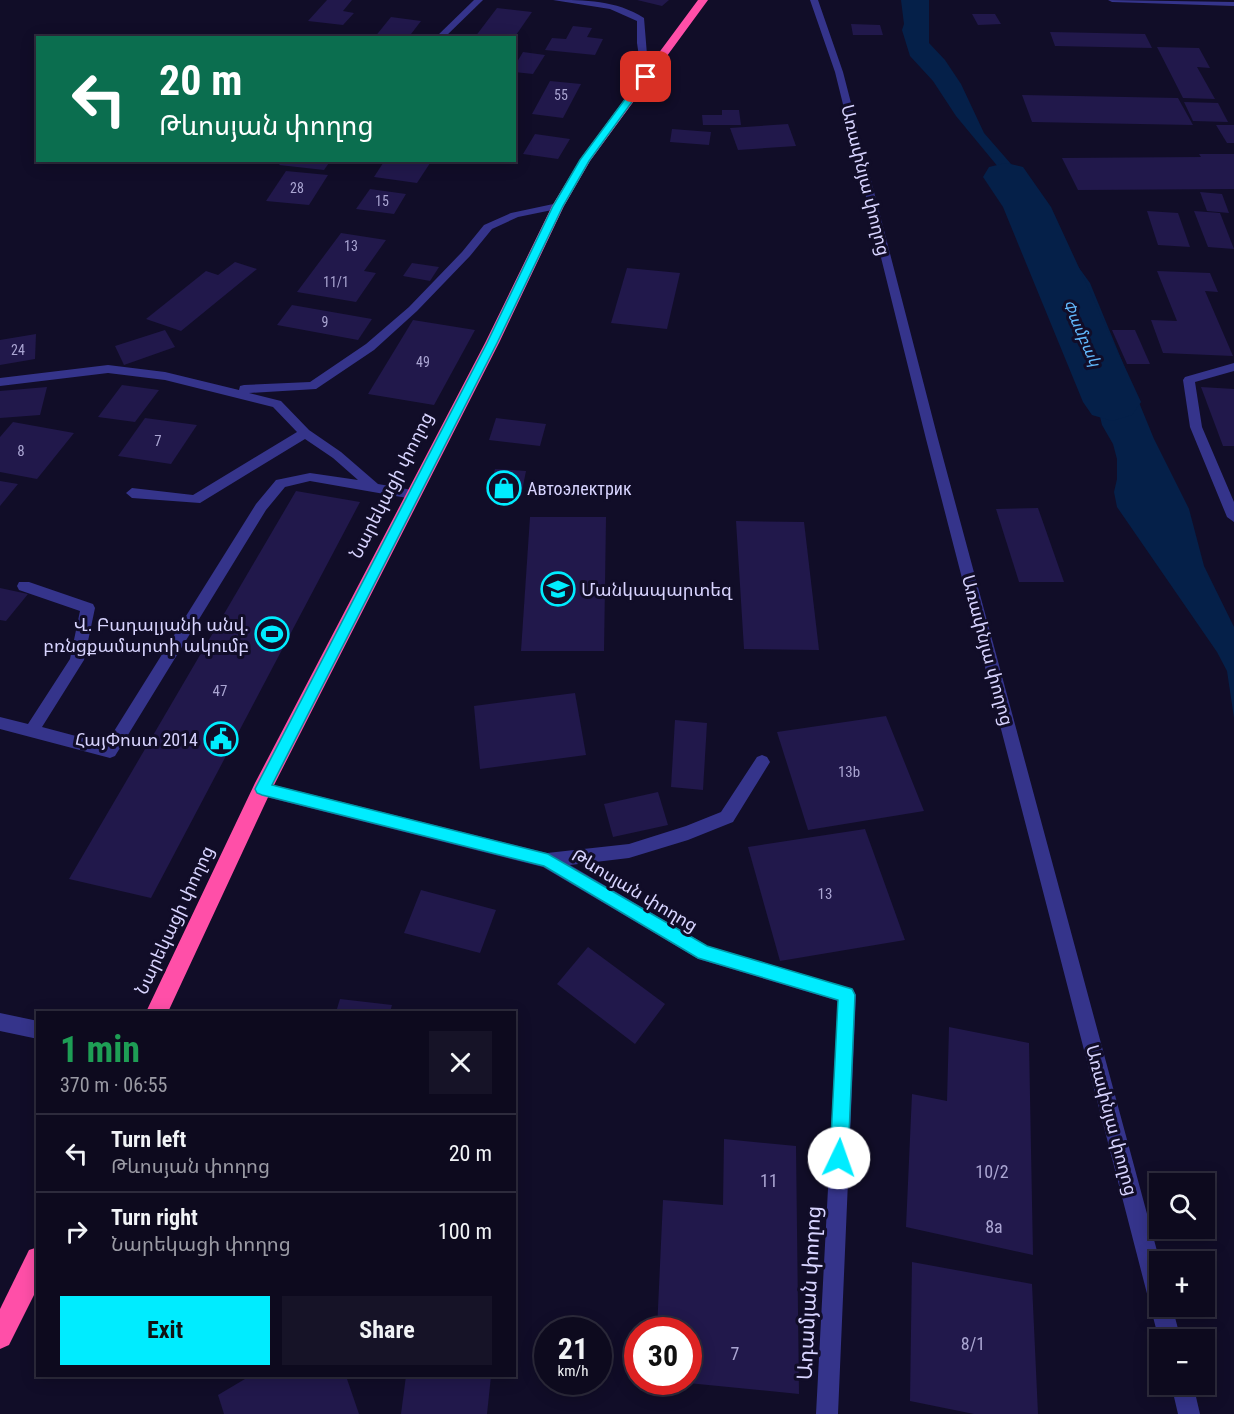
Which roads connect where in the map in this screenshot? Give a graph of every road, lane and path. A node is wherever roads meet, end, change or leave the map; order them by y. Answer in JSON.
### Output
{"nodes":[{"id":1,"x":478,"y":0,"type":"edge"},
{"id":2,"x":557,"y":0,"type":"edge"},
{"id":3,"x":703,"y":0,"type":"edge"},
{"id":4,"x":814,"y":0,"type":"edge"},
{"id":5,"x":1112,"y":0,"type":"edge"},
{"id":6,"x":1234,"y":4,"type":"edge"},
{"id":7,"x":441,"y":36,"type":"edge"},
{"id":8,"x":646,"y":77,"type":"junction"},
{"id":9,"x":558,"y":206,"type":"junction"},
{"id":10,"x":1234,"y":367,"type":"edge"},
{"id":11,"x":0,"y":382,"type":"edge"},
{"id":12,"x":221,"y":389,"type":"junction"},
{"id":13,"x":305,"y":433,"type":"junction"},
{"id":14,"x":375,"y":488,"type":"junction"},
{"id":15,"x":132,"y":493,"type":"dead end"},
{"id":16,"x":413,"y":494,"type":"junction"},
{"id":17,"x":1234,"y":517,"type":"edge"},
{"id":18,"x":24,"y":586,"type":"dead end"},
{"id":19,"x":0,"y":723,"type":"edge"},
{"id":20,"x":32,"y":730,"type":"junction"},
{"id":21,"x":762,"y":762,"type":"dead end"},
{"id":22,"x":262,"y":789,"type":"junction"},
{"id":23,"x":548,"y":860,"type":"junction"},
{"id":24,"x":847,"y":995,"type":"joint"},
{"id":25,"x":157,"y":1011,"type":"edge"},
{"id":26,"x":0,"y":1022,"type":"edge"},
{"id":27,"x":36,"y":1030,"type":"edge"},
{"id":28,"x":1149,"y":1259,"type":"edge"},
{"id":29,"x":36,"y":1263,"type":"edge"},
{"id":30,"x":0,"y":1336,"type":"edge"},
{"id":31,"x":1185,"y":1395,"type":"edge"},
{"id":32,"x":827,"y":1414,"type":"edge"},
{"id":33,"x":1189,"y":1414,"type":"edge"}],
"edges":[{"from":1,"to":7,"type":"street"},
{"from":2,"to":8,"type":"street"},
{"from":3,"to":8,"type":"highway","name":"Նարեկացի փողոց"},
{"from":4,"to":28,"type":"street","name":"Առափնյա փողոց"},
{"from":5,"to":6,"type":"street"},
{"from":8,"to":9,"type":"highway","name":"Նարեկացի փողոց"},
{"from":9,"to":12,"type":"street"},
{"from":9,"to":16,"type":"highway","name":"Նարեկացի փողոց"},
{"from":10,"to":17,"type":"street"},
{"from":11,"to":12,"type":"street"},
{"from":12,"to":13,"type":"street"},
{"from":13,"to":14,"type":"street"},
{"from":13,"to":15,"type":"street"},
{"from":14,"to":16,"type":"street"},
{"from":14,"to":20,"type":"street"},
{"from":16,"to":22,"type":"highway","name":"Նարեկացի փողոց"},
{"from":18,"to":20,"type":"street"},
{"from":19,"to":20,"type":"street"},
{"from":21,"to":23,"type":"street"},
{"from":22,"to":23,"type":"street","name":"Թևոսյան փողոց"},
{"from":22,"to":25,"type":"highway","name":"Նարեկացի փողոց"},
{"from":23,"to":24,"type":"street","name":"Թևոսյան փողոց"},
{"from":24,"to":32,"type":"street","name":"Ադամյան փողոց"},
{"from":26,"to":27,"type":"street"},
{"from":29,"to":30,"type":"highway"},
{"from":31,"to":33,"type":"street"}]}
